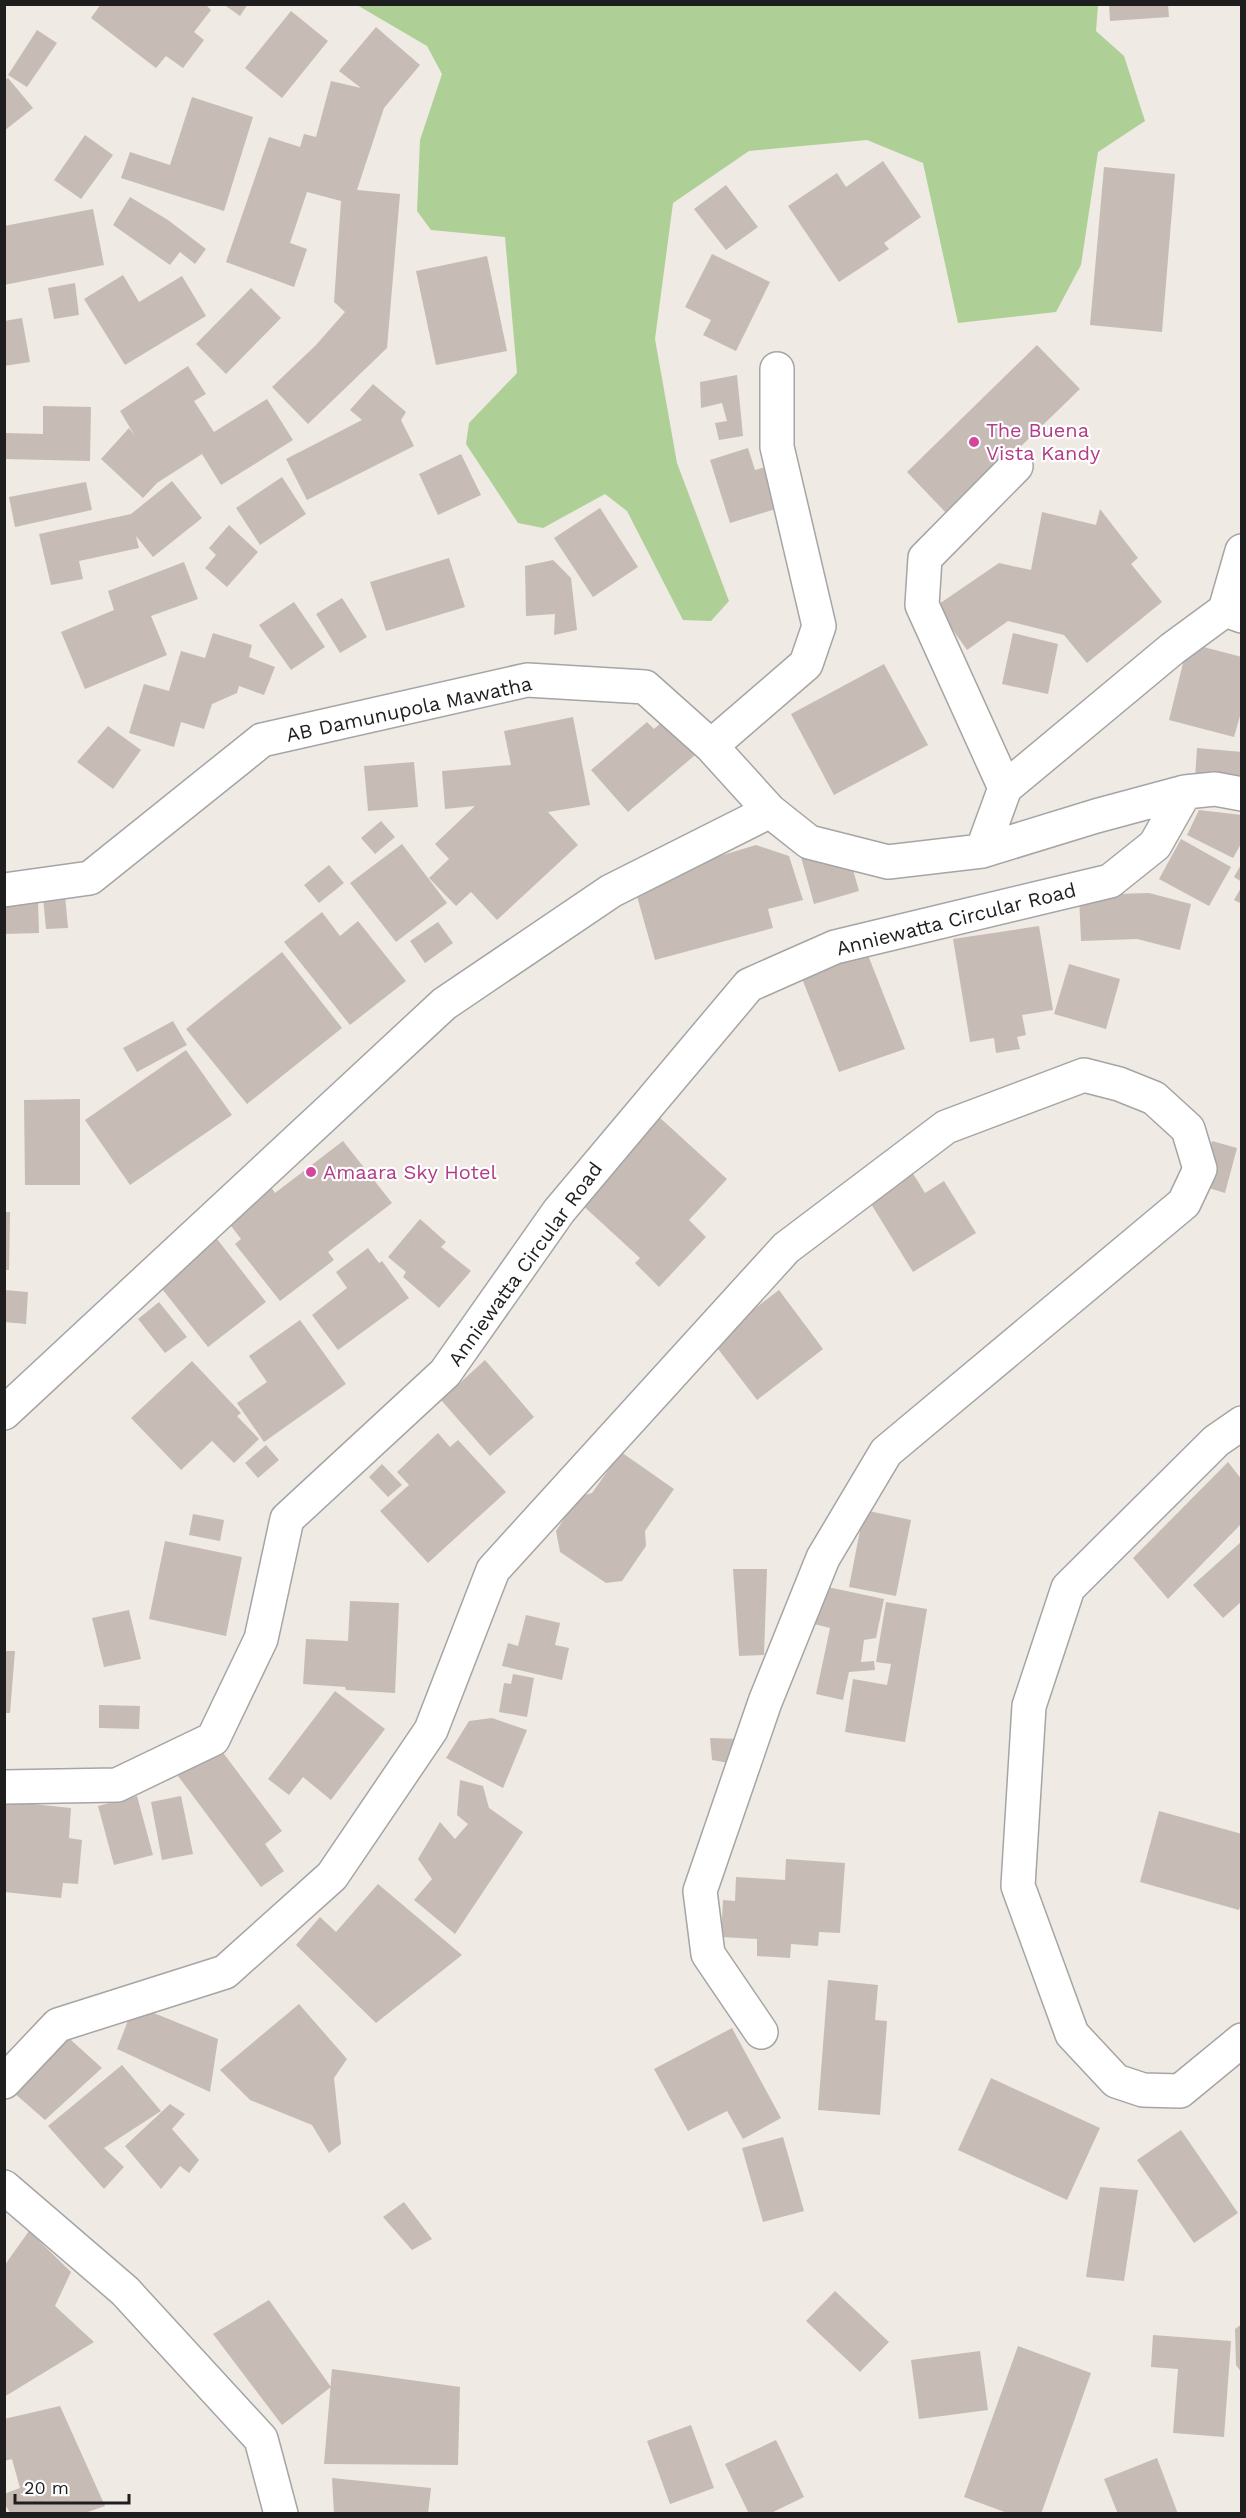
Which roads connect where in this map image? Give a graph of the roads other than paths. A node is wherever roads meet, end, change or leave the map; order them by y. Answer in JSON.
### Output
{"nodes":[{"id":1,"x":777,"y":369,"type":"dead end"},
{"id":2,"x":1016,"y":466,"type":"dead end"},
{"id":3,"x":1242,"y":551,"type":"edge"},
{"id":4,"x":1233,"y":613,"type":"edge"},
{"id":5,"x":711,"y":746,"type":"junction"},
{"id":6,"x":1005,"y":788,"type":"junction"},
{"id":7,"x":1185,"y":792,"type":"junction"},
{"id":8,"x":1242,"y":794,"type":"edge"},
{"id":9,"x":770,"y":811,"type":"junction"},
{"id":10,"x":982,"y":851,"type":"junction"},
{"id":11,"x":4,"y":890,"type":"edge"},
{"id":12,"x":4,"y":1413,"type":"edge"},
{"id":13,"x":1242,"y":1423,"type":"edge"},
{"id":14,"x":4,"y":1787,"type":"edge"},
{"id":15,"x":761,"y":2032,"type":"dead end"},
{"id":16,"x":1242,"y":2040,"type":"edge"},
{"id":17,"x":4,"y":2082,"type":"edge"},
{"id":18,"x":4,"y":2187,"type":"edge"},
{"id":19,"x":281,"y":2514,"type":"edge"}],
"edges":[{"from":1,"to":5,"type":"street"},
{"from":2,"to":6,"type":"street"},
{"from":3,"to":4,"type":"street"},
{"from":4,"to":6,"type":"street"},
{"from":5,"to":9,"type":"street","name":"AB Damunupola Mawatha"},
{"from":5,"to":11,"type":"street","name":"AB Damunupola Mawatha"},
{"from":6,"to":10,"type":"street"},
{"from":7,"to":8,"type":"street"},
{"from":7,"to":10,"type":"street","name":"AB Damunupola Mawatha"},
{"from":7,"to":14,"type":"street","name":"Anniewatta Circular Road"},
{"from":9,"to":10,"type":"street","name":"AB Damunupola Mawatha"},
{"from":9,"to":12,"type":"street"},
{"from":13,"to":16,"type":"street"},
{"from":15,"to":17,"type":"street"},
{"from":18,"to":19,"type":"street"}]}
